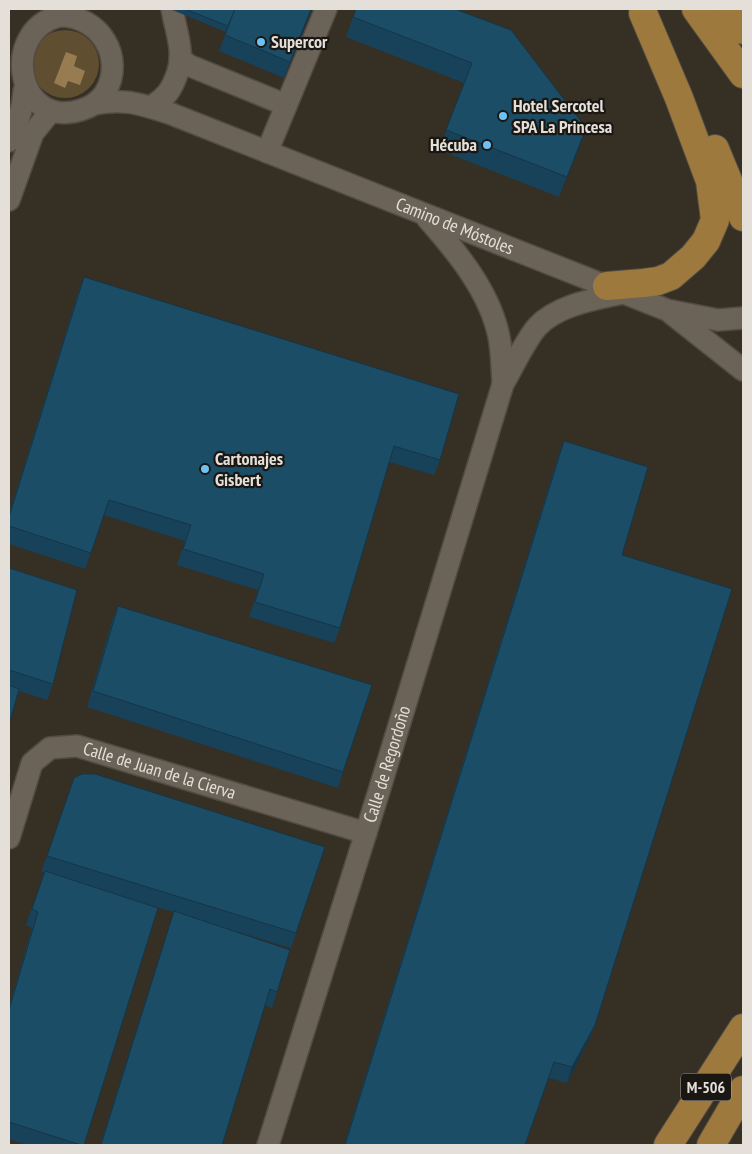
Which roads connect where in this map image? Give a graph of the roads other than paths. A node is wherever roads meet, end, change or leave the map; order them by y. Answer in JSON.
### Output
{"nodes":[{"id":1,"x":172,"y":9,"type":"edge"},
{"id":2,"x":326,"y":9,"type":"edge"},
{"id":3,"x":696,"y":9,"type":"edge"},
{"id":4,"x":727,"y":9,"type":"edge"},
{"id":5,"x":642,"y":11,"type":"edge"},
{"id":6,"x":81,"y":14,"type":"edge"},
{"id":7,"x":743,"y":30,"type":"edge"},
{"id":8,"x":14,"y":50,"type":"edge"},
{"id":9,"x":180,"y":58,"type":"junction"},
{"id":10,"x":112,"y":74,"type":"junction"},
{"id":11,"x":743,"y":74,"type":"edge"},
{"id":12,"x":17,"y":80,"type":"edge"},
{"id":13,"x":94,"y":104,"type":"junction"},
{"id":14,"x":286,"y":105,"type":"junction"},
{"id":15,"x":162,"y":109,"type":"junction"},
{"id":16,"x":51,"y":111,"type":"junction"},
{"id":17,"x":9,"y":140,"type":"edge"},
{"id":18,"x":267,"y":152,"type":"junction"},
{"id":19,"x":9,"y":200,"type":"edge"},
{"id":20,"x":424,"y":216,"type":"junction"},
{"id":21,"x":743,"y":217,"type":"edge"},
{"id":22,"x":615,"y":289,"type":"junction"},
{"id":23,"x":667,"y":310,"type":"junction"},
{"id":24,"x":743,"y":318,"type":"edge"},
{"id":25,"x":743,"y":370,"type":"edge"},
{"id":26,"x":503,"y":384,"type":"junction"},
{"id":27,"x":366,"y":833,"type":"junction"},
{"id":28,"x":9,"y":838,"type":"edge"},
{"id":29,"x":743,"y":1006,"type":"edge"},
{"id":30,"x":743,"y":1028,"type":"edge"},
{"id":31,"x":743,"y":1090,"type":"edge"},
{"id":32,"x":700,"y":1095,"type":"junction"},
{"id":33,"x":743,"y":1105,"type":"edge"},
{"id":34,"x":268,"y":1145,"type":"edge"},
{"id":35,"x":668,"y":1145,"type":"edge"},
{"id":36,"x":712,"y":1145,"type":"edge"}],
"edges":[{"from":1,"to":9,"type":"street"},
{"from":2,"to":14,"type":"street"},
{"from":3,"to":11,"type":"highway"},
{"from":4,"to":7,"type":"highway"},
{"from":5,"to":21,"type":"highway"},
{"from":5,"to":22,"type":"highway"},
{"from":6,"to":8,"type":"street"},
{"from":6,"to":10,"type":"street"},
{"from":8,"to":12,"type":"street"},
{"from":9,"to":14,"type":"street"},
{"from":9,"to":15,"type":"street"},
{"from":10,"to":13,"type":"street"},
{"from":10,"to":15,"type":"street","name":"Camino de Móstoles"},
{"from":12,"to":16,"type":"street"},
{"from":12,"to":17,"type":"street"},
{"from":13,"to":15,"type":"street","name":"Camino de Móstoles"},
{"from":13,"to":16,"type":"street"},
{"from":14,"to":18,"type":"street"},
{"from":15,"to":18,"type":"street","name":"Camino de Móstoles"},
{"from":16,"to":19,"type":"street"},
{"from":18,"to":20,"type":"street","name":"Camino de Móstoles"},
{"from":20,"to":22,"type":"street","name":"Camino de Móstoles"},
{"from":20,"to":26,"type":"street"},
{"from":22,"to":23,"type":"street","name":"Camino de Móstoles"},
{"from":22,"to":26,"type":"street"},
{"from":23,"to":24,"type":"street","name":"Camino de Móstoles"},
{"from":23,"to":25,"type":"street"},
{"from":26,"to":27,"type":"street","name":"Calle de Regordoño"},
{"from":27,"to":28,"type":"street","name":"Calle de Juan de la Cierva"},
{"from":27,"to":34,"type":"street","name":"Calle de Regordoño"},
{"from":29,"to":32,"type":"highway"},
{"from":30,"to":32,"type":"highway","number":"M-506"},
{"from":31,"to":36,"type":"highway","number":"M-506"},
{"from":32,"to":35,"type":"highway","number":"M-506"},
{"from":33,"to":36,"type":"highway"}]}
